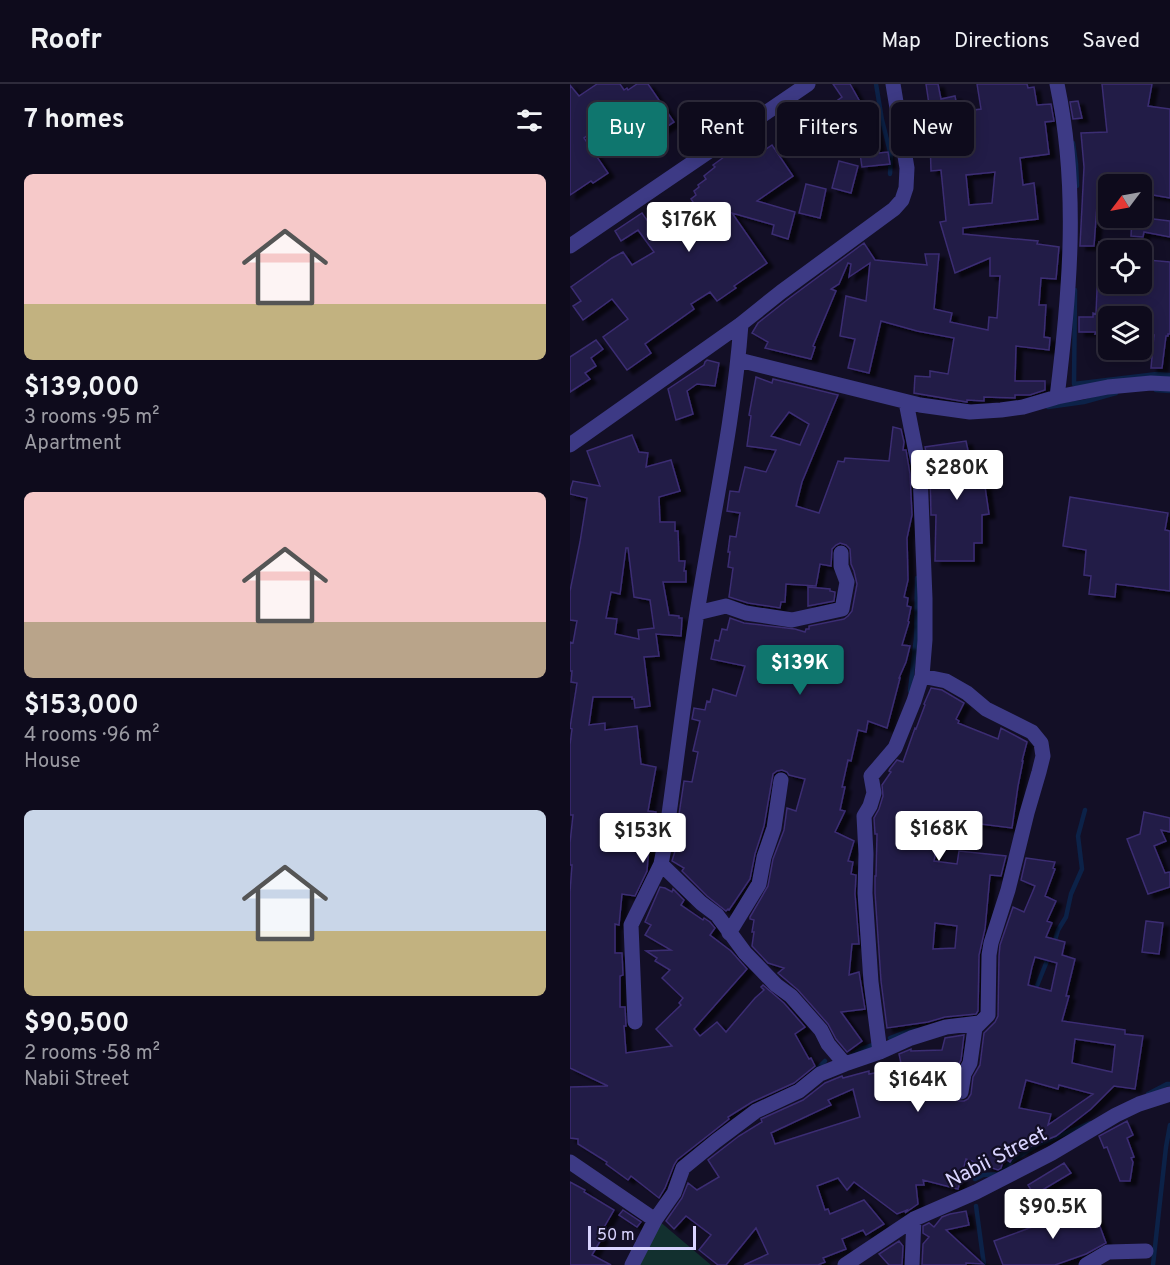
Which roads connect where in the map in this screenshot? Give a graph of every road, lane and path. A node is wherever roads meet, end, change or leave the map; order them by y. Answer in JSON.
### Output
{"nodes":[{"id":1,"x":808,"y":84,"type":"edge"},
{"id":2,"x":893,"y":84,"type":"edge"},
{"id":3,"x":1057,"y":84,"type":"edge"},
{"id":4,"x":570,"y":246,"type":"edge"},
{"id":5,"x":741,"y":324,"type":"junction"},
{"id":6,"x":739,"y":360,"type":"junction"},
{"id":7,"x":1170,"y":384,"type":"edge"},
{"id":8,"x":1057,"y":397,"type":"junction"},
{"id":9,"x":906,"y":402,"type":"junction"},
{"id":10,"x":570,"y":445,"type":"edge"},
{"id":11,"x":841,"y":553,"type":"dead end"},
{"id":12,"x":697,"y":613,"type":"junction"},
{"id":13,"x":922,"y":676,"type":"junction"},
{"id":14,"x":781,"y":780,"type":"dead end"},
{"id":15,"x":661,"y":864,"type":"junction"},
{"id":16,"x":729,"y":933,"type":"junction"},
{"id":17,"x":635,"y":1022,"type":"dead end"},
{"id":18,"x":979,"y":1023,"type":"junction"},
{"id":19,"x":880,"y":1052,"type":"junction"},
{"id":20,"x":845,"y":1064,"type":"junction"},
{"id":21,"x":961,"y":1092,"type":"dead end"},
{"id":22,"x":1170,"y":1094,"type":"edge"},
{"id":23,"x":570,"y":1162,"type":"edge"},
{"id":24,"x":655,"y":1220,"type":"junction"},
{"id":25,"x":914,"y":1220,"type":"junction"},
{"id":26,"x":1146,"y":1251,"type":"dead end"},
{"id":27,"x":632,"y":1265,"type":"edge"},
{"id":28,"x":845,"y":1265,"type":"edge"},
{"id":29,"x":912,"y":1265,"type":"edge"},
{"id":30,"x":1086,"y":1265,"type":"edge"}],
"edges":[{"from":1,"to":4,"type":"street"},
{"from":2,"to":5,"type":"street"},
{"from":3,"to":8,"type":"street"},
{"from":5,"to":6,"type":"street"},
{"from":5,"to":10,"type":"street"},
{"from":6,"to":9,"type":"street"},
{"from":6,"to":12,"type":"street"},
{"from":7,"to":8,"type":"street"},
{"from":8,"to":9,"type":"street"},
{"from":9,"to":13,"type":"street"},
{"from":11,"to":12,"type":"street"},
{"from":12,"to":15,"type":"street"},
{"from":13,"to":18,"type":"street"},
{"from":13,"to":19,"type":"street"},
{"from":14,"to":16,"type":"street"},
{"from":15,"to":16,"type":"street"},
{"from":15,"to":17,"type":"street"},
{"from":16,"to":20,"type":"street"},
{"from":18,"to":19,"type":"street"},
{"from":18,"to":21,"type":"street"},
{"from":19,"to":20,"type":"street"},
{"from":20,"to":24,"type":"street"},
{"from":22,"to":25,"type":"street","name":"Nabii Street"},
{"from":23,"to":24,"type":"street"},
{"from":24,"to":27,"type":"street"},
{"from":25,"to":28,"type":"street","name":"Nabii Street"},
{"from":25,"to":29,"type":"street"},
{"from":26,"to":30,"type":"street"}]}
